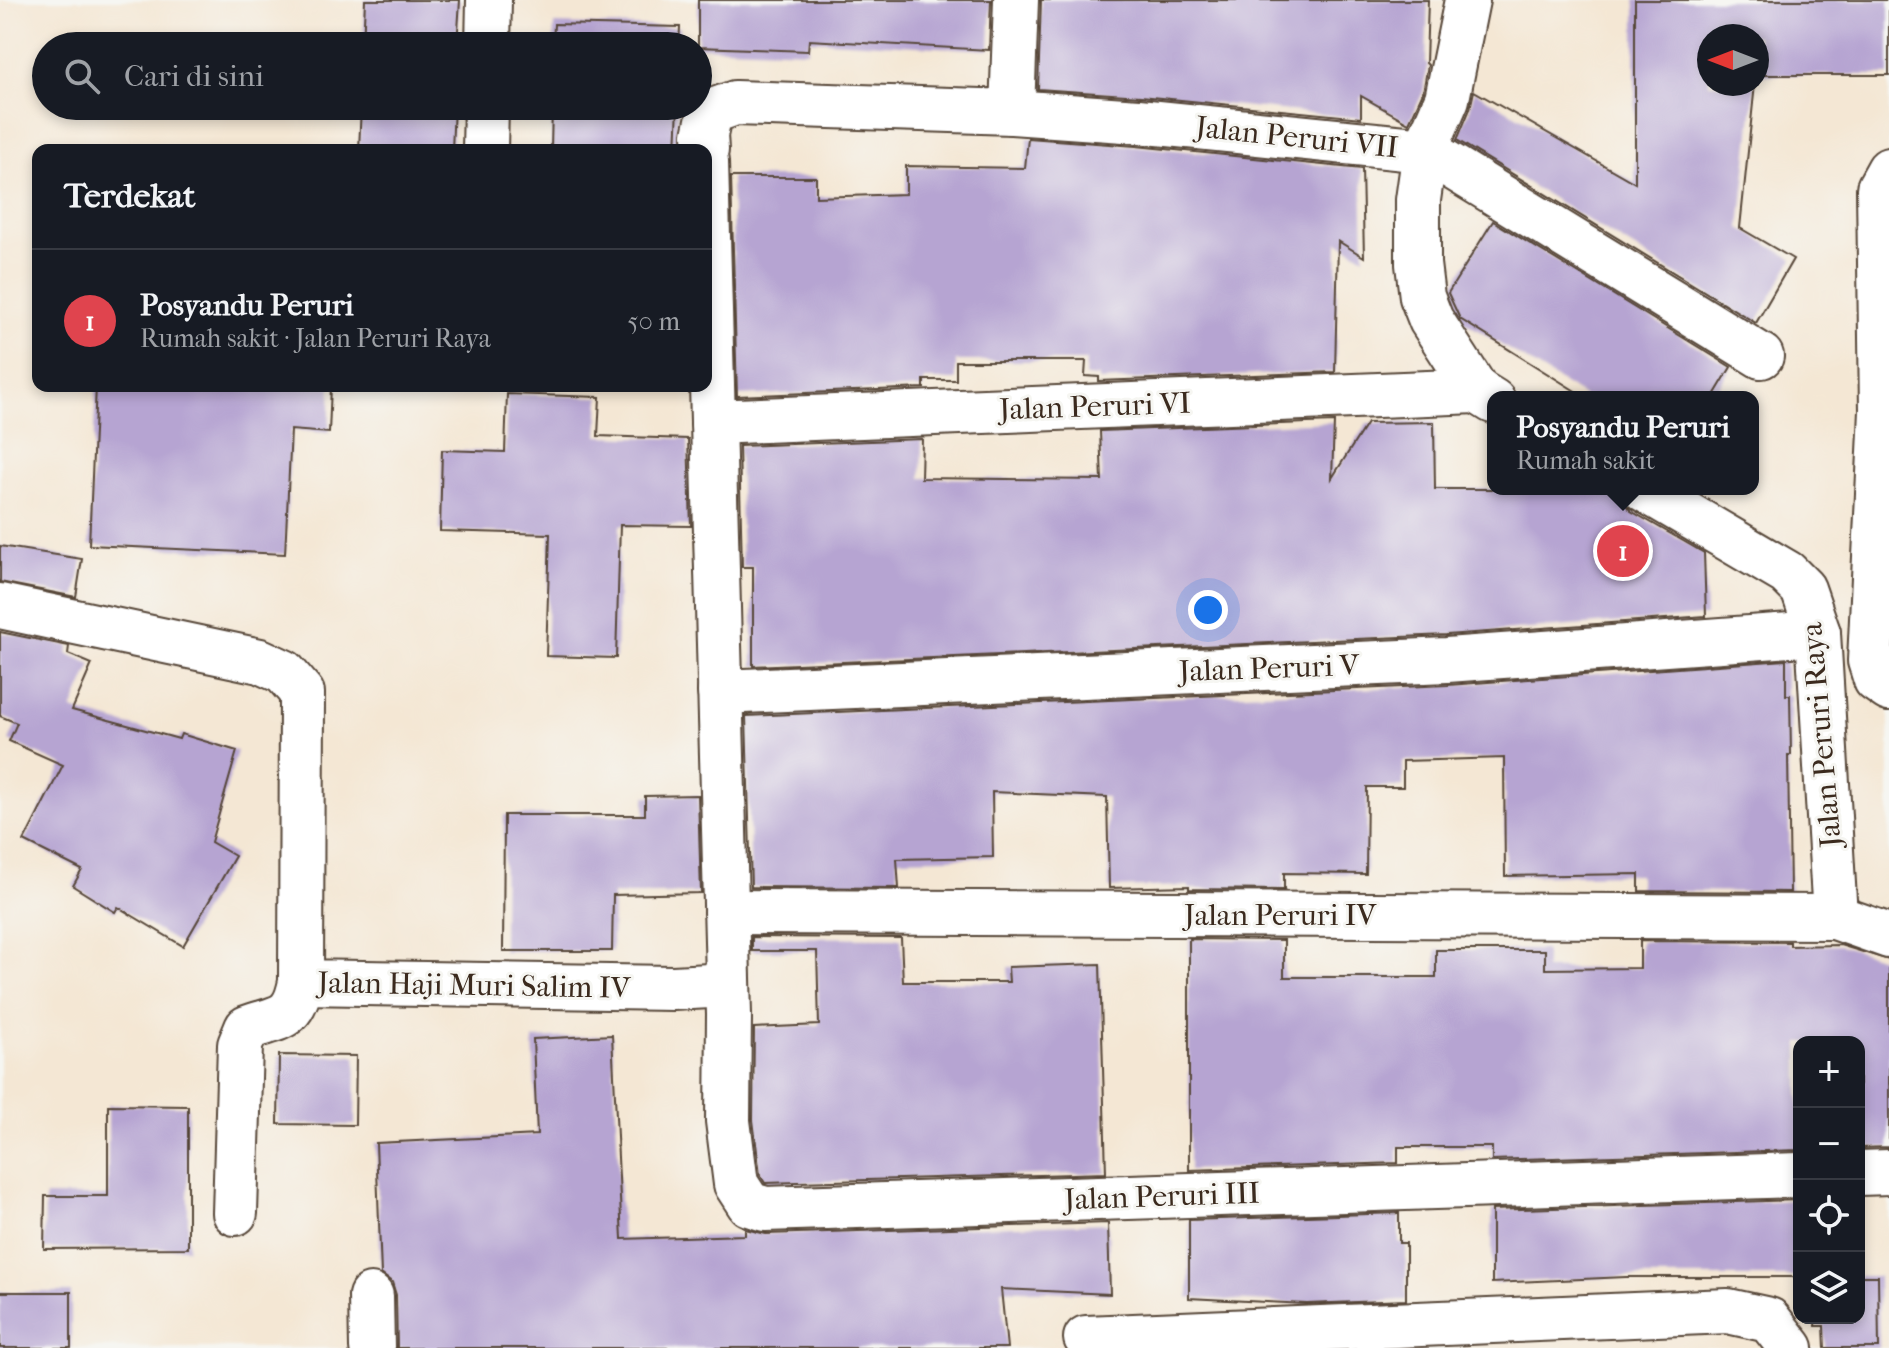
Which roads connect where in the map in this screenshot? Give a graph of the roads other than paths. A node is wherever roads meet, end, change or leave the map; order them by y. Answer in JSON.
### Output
{"nodes":[{"id":1,"x":489,"y":0,"type":"edge"},
{"id":2,"x":1016,"y":0,"type":"edge"},
{"id":3,"x":1467,"y":0,"type":"edge"},
{"id":4,"x":488,"y":32,"type":"edge"},
{"id":5,"x":712,"y":111,"type":"edge"},
{"id":6,"x":1012,"y":112,"type":"junction"},
{"id":7,"x":486,"y":120,"type":"edge"},
{"id":8,"x":708,"y":120,"type":"edge"},
{"id":9,"x":485,"y":144,"type":"edge"},
{"id":10,"x":706,"y":144,"type":"edge"},
{"id":11,"x":1425,"y":150,"type":"junction"},
{"id":12,"x":1889,"y":170,"type":"edge"},
{"id":13,"x":1761,"y":356,"type":"dead end"},
{"id":14,"x":712,"y":385,"type":"edge"},
{"id":15,"x":1485,"y":396,"type":"edge"},
{"id":16,"x":1886,"y":411,"type":"edge"},
{"id":17,"x":713,"y":422,"type":"junction"},
{"id":18,"x":1654,"y":495,"type":"edge"},
{"id":19,"x":0,"y":606,"type":"edge"},
{"id":20,"x":1818,"y":633,"type":"junction"},
{"id":21,"x":1889,"y":689,"type":"edge"},
{"id":22,"x":720,"y":692,"type":"junction"},
{"id":23,"x":726,"y":912,"type":"junction"},
{"id":24,"x":1835,"y":917,"type":"junction"},
{"id":25,"x":1889,"y":936,"type":"edge"},
{"id":26,"x":301,"y":982,"type":"junction"},
{"id":27,"x":728,"y":985,"type":"junction"},
{"id":28,"x":1889,"y":1172,"type":"edge"},
{"id":29,"x":1865,"y":1173,"type":"edge"},
{"id":30,"x":1793,"y":1175,"type":"edge"},
{"id":31,"x":235,"y":1213,"type":"dead end"},
{"id":32,"x":371,"y":1296,"type":"dead end"},
{"id":33,"x":1541,"y":1333,"type":"edge"},
{"id":34,"x":1086,"y":1338,"type":"dead end"},
{"id":35,"x":372,"y":1348,"type":"edge"},
{"id":36,"x":1791,"y":1348,"type":"edge"}],
"edges":[{"from":1,"to":4,"type":"street"},
{"from":2,"to":6,"type":"street"},
{"from":3,"to":11,"type":"street","name":"Jalan Peruri VII"},
{"from":5,"to":6,"type":"street","name":"Jalan Peruri VII"},
{"from":6,"to":11,"type":"street","name":"Jalan Peruri VII"},
{"from":7,"to":9,"type":"street"},
{"from":8,"to":10,"type":"street","name":"Jalan Peruri VII"},
{"from":11,"to":13,"type":"street"},
{"from":11,"to":15,"type":"street"},
{"from":12,"to":16,"type":"street"},
{"from":14,"to":17,"type":"street","name":"Jalan Peruri III"},
{"from":15,"to":17,"type":"street","name":"Jalan Peruri VI"},
{"from":16,"to":21,"type":"street"},
{"from":17,"to":22,"type":"street","name":"Jalan Peruri III"},
{"from":18,"to":20,"type":"street","name":"Jalan Peruri Raya"},
{"from":19,"to":26,"type":"street","name":"Jalan Haji Muri Salim IV"},
{"from":20,"to":22,"type":"street","name":"Jalan Peruri V"},
{"from":20,"to":24,"type":"street","name":"Jalan Peruri Raya"},
{"from":22,"to":23,"type":"street","name":"Jalan Peruri III"},
{"from":23,"to":24,"type":"street","name":"Jalan Peruri IV"},
{"from":23,"to":27,"type":"street","name":"Jalan Peruri III"},
{"from":24,"to":25,"type":"street"},
{"from":26,"to":27,"type":"street","name":"Jalan Haji Muri Salim IV"},
{"from":26,"to":31,"type":"street"},
{"from":27,"to":30,"type":"street","name":"Jalan Peruri III"},
{"from":28,"to":29,"type":"street"},
{"from":32,"to":35,"type":"street"},
{"from":33,"to":34,"type":"street"},
{"from":33,"to":36,"type":"street"}]}
